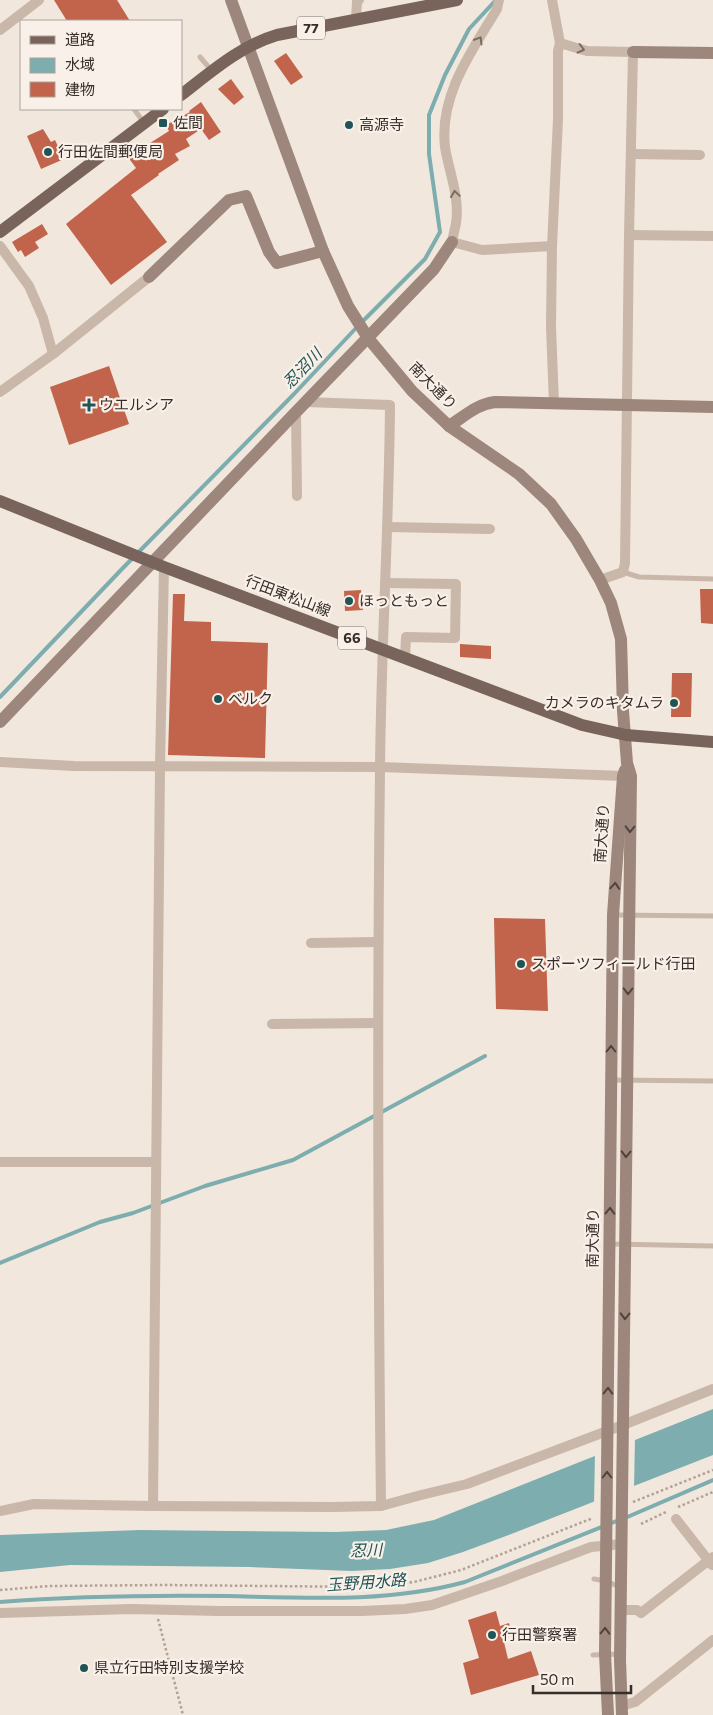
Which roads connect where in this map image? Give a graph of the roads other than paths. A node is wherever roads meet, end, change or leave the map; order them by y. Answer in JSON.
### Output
{"nodes":[{"id":1,"x":39,"y":0,"type":"edge"},
{"id":2,"x":231,"y":0,"type":"edge"},
{"id":3,"x":359,"y":0,"type":"edge"},
{"id":4,"x":457,"y":0,"type":"edge"},
{"id":5,"x":499,"y":0,"type":"edge"},
{"id":6,"x":552,"y":0,"type":"edge"},
{"id":7,"x":356,"y":19,"type":"junction"},
{"id":8,"x":0,"y":30,"type":"edge"},
{"id":9,"x":560,"y":43,"type":"junction"},
{"id":10,"x":248,"y":46,"type":"junction"},
{"id":11,"x":633,"y":52,"type":"junction"},
{"id":12,"x":713,"y":53,"type":"edge"},
{"id":13,"x":200,"y":57,"type":"dead end"},
{"id":14,"x":212,"y":72,"type":"junction"},
{"id":15,"x":182,"y":94,"type":"edge"},
{"id":16,"x":135,"y":110,"type":"edge"},
{"id":17,"x":162,"y":110,"type":"edge"},
{"id":18,"x":144,"y":123,"type":"junction"},
{"id":19,"x":631,"y":154,"type":"junction"},
{"id":20,"x":700,"y":155,"type":"dead end"},
{"id":21,"x":0,"y":232,"type":"edge"},
{"id":22,"x":629,"y":235,"type":"junction"},
{"id":23,"x":713,"y":236,"type":"edge"},
{"id":24,"x":452,"y":242,"type":"junction"},
{"id":25,"x":0,"y":246,"type":"edge"},
{"id":26,"x":552,"y":246,"type":"junction"},
{"id":27,"x":323,"y":251,"type":"junction"},
{"id":28,"x":149,"y":277,"type":"joint"},
{"id":29,"x":368,"y":338,"type":"junction"},
{"id":30,"x":53,"y":354,"type":"junction"},
{"id":31,"x":0,"y":392,"type":"edge"},
{"id":32,"x":306,"y":402,"type":"junction"},
{"id":33,"x":554,"y":404,"type":"junction"},
{"id":34,"x":627,"y":405,"type":"junction"},
{"id":35,"x":713,"y":407,"type":"edge"},
{"id":36,"x":296,"y":412,"type":"junction"},
{"id":37,"x":449,"y":426,"type":"junction"},
{"id":38,"x":297,"y":496,"type":"dead end"},
{"id":39,"x":0,"y":501,"type":"edge"},
{"id":40,"x":388,"y":527,"type":"junction"},
{"id":41,"x":490,"y":528,"type":"dead end"},
{"id":42,"x":158,"y":564,"type":"junction"},
{"id":43,"x":623,"y":572,"type":"junction"},
{"id":44,"x":713,"y":579,"type":"edge"},
{"id":45,"x":600,"y":580,"type":"junction"},
{"id":46,"x":385,"y":583,"type":"junction"},
{"id":47,"x":382,"y":649,"type":"junction"},
{"id":48,"x":405,"y":658,"type":"junction"},
{"id":49,"x":0,"y":722,"type":"edge"},
{"id":50,"x":626,"y":735,"type":"junction"},
{"id":51,"x":713,"y":742,"type":"edge"},
{"id":52,"x":0,"y":762,"type":"edge"},
{"id":53,"x":627,"y":763,"type":"junction"},
{"id":54,"x":160,"y":766,"type":"junction"},
{"id":55,"x":380,"y":767,"type":"junction"},
{"id":56,"x":623,"y":776,"type":"junction"},
{"id":57,"x":629,"y":915,"type":"junction"},
{"id":58,"x":612,"y":916,"type":"junction"},
{"id":59,"x":713,"y":916,"type":"edge"},
{"id":60,"x":378,"y":942,"type":"junction"},
{"id":61,"x":312,"y":943,"type":"dead end"},
{"id":62,"x":377,"y":1023,"type":"junction"},
{"id":63,"x":272,"y":1024,"type":"dead end"},
{"id":64,"x":611,"y":1080,"type":"junction"},
{"id":65,"x":627,"y":1080,"type":"junction"},
{"id":66,"x":713,"y":1081,"type":"edge"},
{"id":67,"x":0,"y":1162,"type":"edge"},
{"id":68,"x":156,"y":1162,"type":"junction"},
{"id":69,"x":610,"y":1244,"type":"junction"},
{"id":70,"x":626,"y":1245,"type":"junction"},
{"id":71,"x":713,"y":1246,"type":"edge"},
{"id":72,"x":713,"y":1389,"type":"edge"},
{"id":73,"x":623,"y":1430,"type":"junction"},
{"id":74,"x":607,"y":1435,"type":"junction"},
{"id":75,"x":153,"y":1506,"type":"junction"},
{"id":76,"x":381,"y":1506,"type":"junction"},
{"id":77,"x":0,"y":1511,"type":"edge"},
{"id":78,"x":676,"y":1519,"type":"dead end"},
{"id":79,"x":606,"y":1539,"type":"junction"},
{"id":80,"x":622,"y":1544,"type":"junction"},
{"id":81,"x":712,"y":1561,"type":"edge"},
{"id":82,"x":600,"y":1580,"type":"junction"},
{"id":83,"x":621,"y":1588,"type":"junction"},
{"id":84,"x":621,"y":1610,"type":"junction"},
{"id":85,"x":0,"y":1613,"type":"edge"},
{"id":86,"x":713,"y":1640,"type":"edge"},
{"id":87,"x":599,"y":1654,"type":"junction"},
{"id":88,"x":620,"y":1654,"type":"junction"},
{"id":89,"x":622,"y":1711,"type":"edge"},
{"id":90,"x":608,"y":1715,"type":"edge"}],
"edges":[{"from":1,"to":8,"type":"street"},
{"from":2,"to":10,"type":"street","name":"南大通り"},
{"from":3,"to":7,"type":"street"},
{"from":4,"to":7,"type":"main road","number":"77"},
{"from":24,"to":5,"type":"street","one_way":true},
{"from":6,"to":9,"type":"street"},
{"from":7,"to":10,"type":"main road","number":"77"},
{"from":9,"to":11,"type":"street","one_way":true},
{"from":9,"to":26,"type":"street"},
{"from":10,"to":14,"type":"main road","number":"77"},
{"from":10,"to":27,"type":"street","name":"南大通り"},
{"from":11,"to":12,"type":"street"},
{"from":11,"to":19,"type":"street"},
{"from":13,"to":14,"type":"lane"},
{"from":14,"to":15,"type":"main road","number":"77"},
{"from":16,"to":18,"type":"lane"},
{"from":17,"to":18,"type":"main road"},
{"from":18,"to":21,"type":"main road"},
{"from":19,"to":20,"type":"street"},
{"from":19,"to":22,"type":"street"},
{"from":22,"to":23,"type":"street"},
{"from":22,"to":34,"type":"street"},
{"from":24,"to":26,"type":"street"},
{"from":24,"to":29,"type":"street"},
{"from":25,"to":30,"type":"street"},
{"from":26,"to":33,"type":"street"},
{"from":27,"to":28,"type":"street"},
{"from":27,"to":29,"type":"street","name":"南大通り"},
{"from":28,"to":30,"type":"street"},
{"from":29,"to":32,"type":"street"},
{"from":29,"to":37,"type":"street","name":"南大通り"},
{"from":30,"to":31,"type":"street"},
{"from":32,"to":36,"type":"street"},
{"from":32,"to":40,"type":"street"},
{"from":33,"to":34,"type":"street"},
{"from":33,"to":37,"type":"street"},
{"from":34,"to":35,"type":"street"},
{"from":34,"to":43,"type":"street"},
{"from":36,"to":38,"type":"street"},
{"from":36,"to":42,"type":"street"},
{"from":37,"to":45,"type":"street","name":"南大通り"},
{"from":39,"to":42,"type":"main road","name":"行田東松山線","number":"66"},
{"from":40,"to":41,"type":"street"},
{"from":40,"to":46,"type":"street"},
{"from":42,"to":47,"type":"main road","name":"行田東松山線","number":"66"},
{"from":42,"to":49,"type":"street"},
{"from":42,"to":54,"type":"street"},
{"from":43,"to":44,"type":"lane"},
{"from":43,"to":45,"type":"street"},
{"from":45,"to":50,"type":"street","name":"南大通り"},
{"from":46,"to":47,"type":"street"},
{"from":46,"to":48,"type":"street"},
{"from":47,"to":48,"type":"main road","name":"行田東松山線","number":"66"},
{"from":47,"to":55,"type":"street"},
{"from":48,"to":50,"type":"main road","name":"行田東松山線","number":"66"},
{"from":50,"to":51,"type":"main road","name":"行田東松山線","number":"66"},
{"from":50,"to":53,"type":"street","name":"南大通り"},
{"from":52,"to":54,"type":"street"},
{"from":53,"to":56,"type":"street","name":"南大通り"},
{"from":53,"to":57,"type":"street","name":"南大通り","one_way":true},
{"from":54,"to":55,"type":"street"},
{"from":54,"to":68,"type":"street"},
{"from":55,"to":56,"type":"street"},
{"from":55,"to":60,"type":"street"},
{"from":58,"to":56,"type":"street","name":"南大通り","one_way":true},
{"from":57,"to":58,"type":"lane"},
{"from":57,"to":59,"type":"lane"},
{"from":57,"to":65,"type":"street","name":"南大通り","one_way":true},
{"from":64,"to":58,"type":"street","name":"南大通り","one_way":true},
{"from":60,"to":61,"type":"street"},
{"from":60,"to":62,"type":"street"},
{"from":62,"to":63,"type":"street"},
{"from":62,"to":76,"type":"street"},
{"from":64,"to":65,"type":"lane"},
{"from":69,"to":64,"type":"street","name":"南大通り","one_way":true},
{"from":65,"to":66,"type":"lane"},
{"from":65,"to":70,"type":"street","name":"南大通り","one_way":true},
{"from":67,"to":68,"type":"street"},
{"from":68,"to":75,"type":"street"},
{"from":69,"to":70,"type":"lane"},
{"from":74,"to":69,"type":"street","name":"南大通り","one_way":true},
{"from":70,"to":71,"type":"lane"},
{"from":70,"to":73,"type":"street","name":"南大通り","one_way":true},
{"from":72,"to":73,"type":"street"},
{"from":73,"to":74,"type":"street"},
{"from":73,"to":80,"type":"street","name":"南大通り"},
{"from":74,"to":76,"type":"street"},
{"from":79,"to":74,"type":"street","name":"南大通り","one_way":true},
{"from":75,"to":76,"type":"street"},
{"from":75,"to":77,"type":"street"},
{"from":78,"to":81,"type":"street"},
{"from":79,"to":80,"type":"street"},
{"from":79,"to":82,"type":"street","name":"南大通り"},
{"from":79,"to":85,"type":"street"},
{"from":80,"to":83,"type":"street","name":"南大通り"},
{"from":81,"to":84,"type":"street"},
{"from":82,"to":83,"type":"lane"},
{"from":87,"to":82,"type":"street","name":"南大通り","one_way":true},
{"from":83,"to":84,"type":"street","name":"南大通り"},
{"from":84,"to":88,"type":"street","name":"南大通り"},
{"from":86,"to":89,"type":"street"},
{"from":87,"to":88,"type":"lane"},
{"from":87,"to":90,"type":"street","name":"南大通り"},
{"from":88,"to":89,"type":"street","name":"南大通り"}]}
